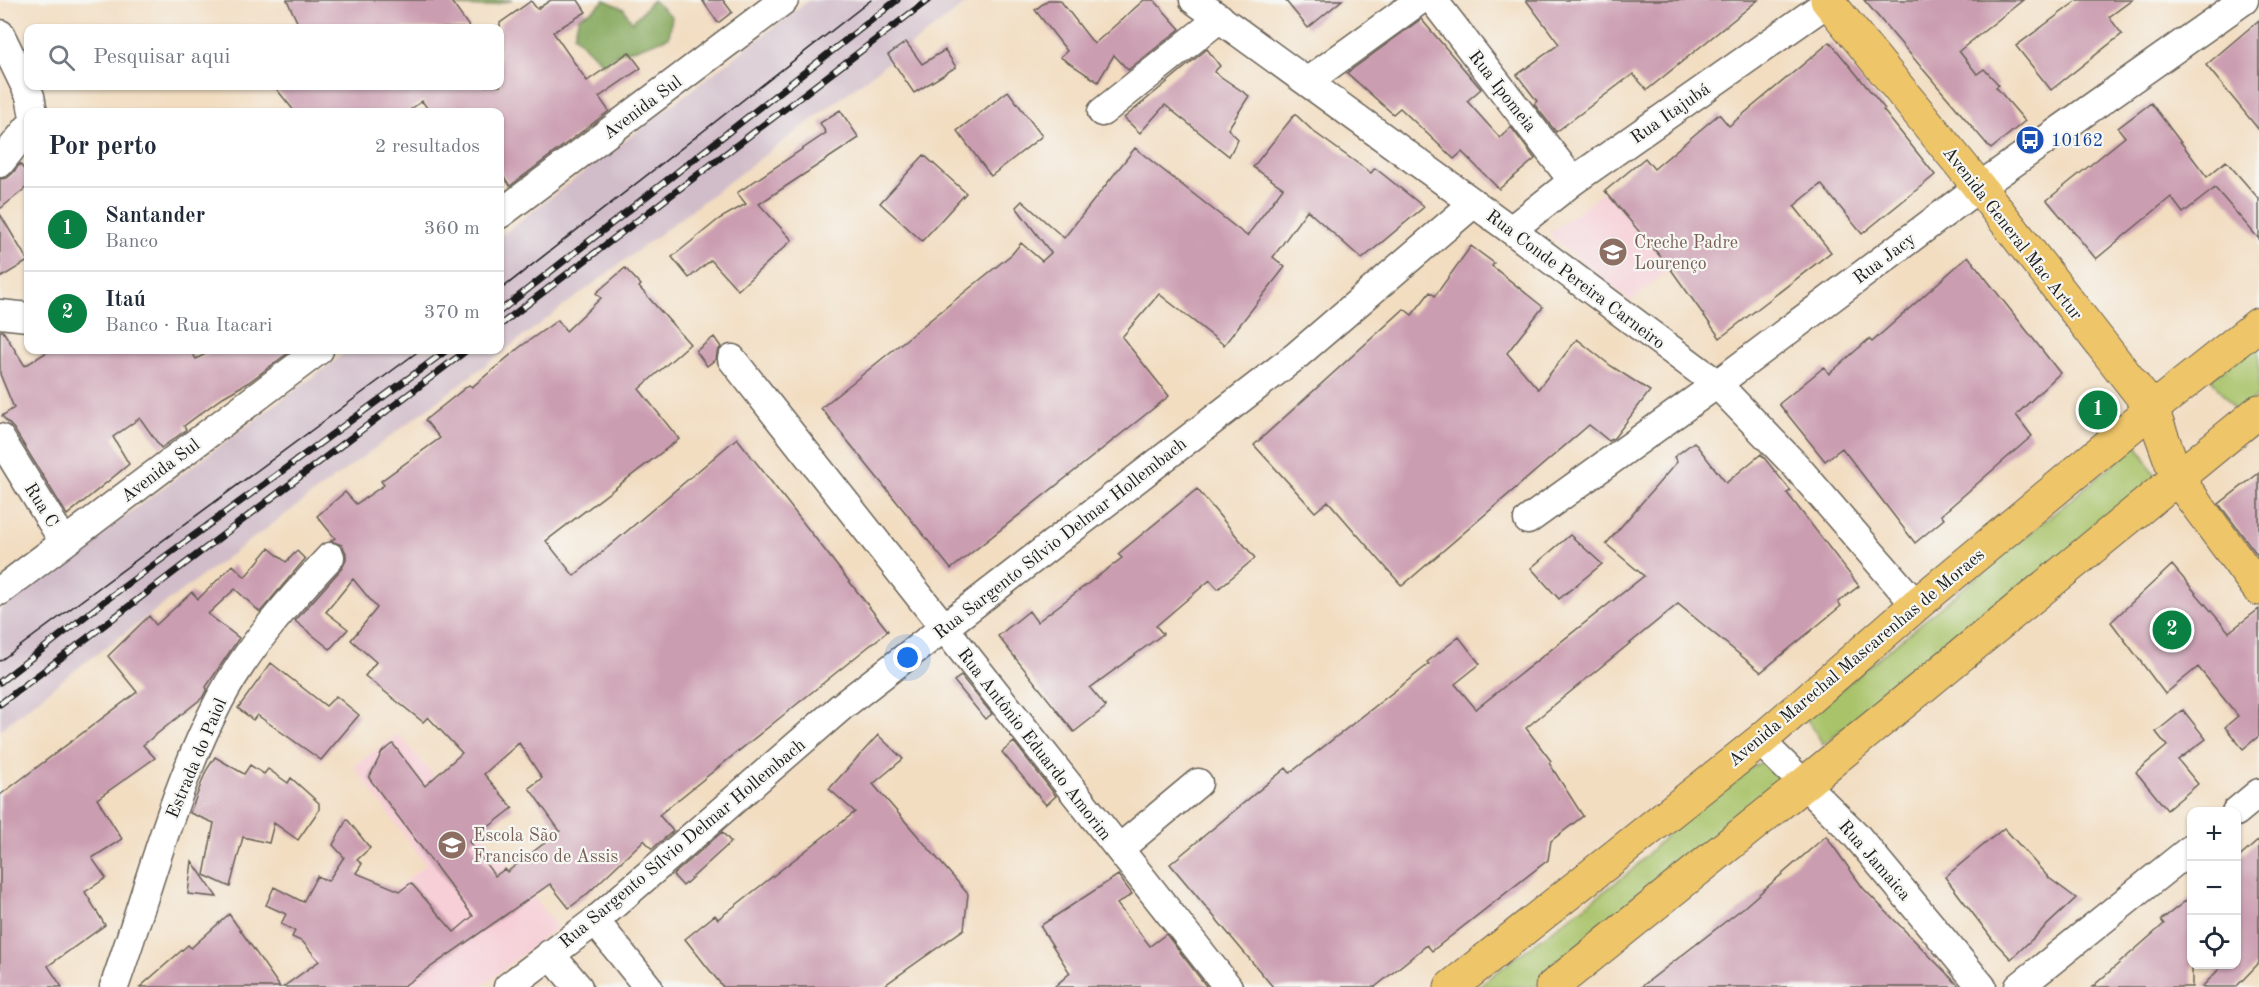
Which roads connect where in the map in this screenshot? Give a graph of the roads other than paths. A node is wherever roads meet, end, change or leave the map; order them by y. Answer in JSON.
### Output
{"nodes":[{"id":1,"x":784,"y":0,"type":"edge"},
{"id":2,"x":1194,"y":0,"type":"edge"},
{"id":3,"x":1420,"y":0,"type":"edge"},
{"id":4,"x":1433,"y":0,"type":"edge"},
{"id":5,"x":2244,"y":0,"type":"edge"},
{"id":6,"x":1829,"y":1,"type":"edge"},
{"id":7,"x":1220,"y":18,"type":"junction"},
{"id":8,"x":0,"y":34,"type":"edge"},
{"id":9,"x":1308,"y":81,"type":"junction"},
{"id":10,"x":24,"y":84,"type":"edge"},
{"id":11,"x":27,"y":90,"type":"edge"},
{"id":12,"x":32,"y":108,"type":"edge"},
{"id":13,"x":1102,"y":112,"type":"dead end"},
{"id":14,"x":24,"y":133,"type":"edge"},
{"id":15,"x":0,"y":163,"type":"edge"},
{"id":16,"x":1572,"y":181,"type":"junction"},
{"id":17,"x":1979,"y":188,"type":"junction"},
{"id":18,"x":1474,"y":203,"type":"junction"},
{"id":19,"x":504,"y":211,"type":"edge"},
{"id":20,"x":1511,"y":230,"type":"junction"},
{"id":21,"x":0,"y":314,"type":"edge"},
{"id":22,"x":24,"y":317,"type":"edge"},
{"id":23,"x":2259,"y":324,"type":"edge"},
{"id":24,"x":314,"y":354,"type":"edge"},
{"id":25,"x":732,"y":359,"type":"dead end"},
{"id":26,"x":1717,"y":384,"type":"junction"},
{"id":27,"x":2152,"y":409,"type":"junction"},
{"id":28,"x":2259,"y":411,"type":"edge"},
{"id":29,"x":0,"y":438,"type":"edge"},
{"id":30,"x":2177,"y":478,"type":"junction"},
{"id":31,"x":1528,"y":520,"type":"dead end"},
{"id":32,"x":64,"y":542,"type":"junction"},
{"id":33,"x":330,"y":558,"type":"dead end"},
{"id":34,"x":2259,"y":589,"type":"edge"},
{"id":35,"x":0,"y":591,"type":"edge"},
{"id":36,"x":1916,"y":605,"type":"junction"},
{"id":37,"x":943,"y":628,"type":"junction"},
{"id":38,"x":1761,"y":741,"type":"junction"},
{"id":39,"x":1198,"y":783,"type":"dead end"},
{"id":40,"x":1804,"y":784,"type":"junction"},
{"id":41,"x":2259,"y":793,"type":"edge"},
{"id":42,"x":2241,"y":808,"type":"edge"},
{"id":43,"x":1119,"y":849,"type":"junction"},
{"id":44,"x":2187,"y":852,"type":"edge"},
{"id":45,"x":594,"y":921,"type":"junction"},
{"id":46,"x":550,"y":954,"type":"junction"},
{"id":47,"x":114,"y":987,"type":"edge"},
{"id":48,"x":508,"y":987,"type":"edge"},
{"id":49,"x":578,"y":987,"type":"edge"},
{"id":50,"x":648,"y":987,"type":"edge"},
{"id":51,"x":1228,"y":987,"type":"edge"},
{"id":52,"x":1451,"y":987,"type":"edge"},
{"id":53,"x":1552,"y":987,"type":"edge"},
{"id":54,"x":1982,"y":987,"type":"edge"},
{"id":55,"x":2019,"y":987,"type":"edge"}],
"edges":[{"from":1,"to":19,"type":"street","name":"Avenida Sul"},
{"from":2,"to":7,"type":"street","name":"Rua Conde Pereira Carneiro"},
{"from":3,"to":9,"type":"street"},
{"from":4,"to":16,"type":"street","name":"Rua Ipomeia"},
{"from":5,"to":17,"type":"street","name":"Rua Jacy"},
{"from":6,"to":16,"type":"street","name":"Rua Itajubá"},
{"from":6,"to":17,"type":"main road","name":"Avenida General Mac Artur"},
{"from":7,"to":9,"type":"street","name":"Rua Conde Pereira Carneiro"},
{"from":7,"to":13,"type":"street"},
{"from":8,"to":10,"type":"street"},
{"from":9,"to":18,"type":"street","name":"Rua Conde Pereira Carneiro"},
{"from":11,"to":12,"type":"street"},
{"from":14,"to":15,"type":"street"},
{"from":16,"to":20,"type":"street","name":"Rua Itajubá"},
{"from":17,"to":26,"type":"street","name":"Rua Jacy"},
{"from":17,"to":27,"type":"main road","name":"Avenida General Mac Artur"},
{"from":18,"to":20,"type":"street","name":"Rua Conde Pereira Carneiro"},
{"from":18,"to":37,"type":"street","name":"Rua Sargento Sílvio Delmar Hollembach"},
{"from":20,"to":26,"type":"street","name":"Rua Conde Pereira Carneiro"},
{"from":21,"to":22,"type":"street"},
{"from":23,"to":27,"type":"main road","name":"Avenida Marechal Mascarenhas de Moraes"},
{"from":24,"to":32,"type":"street","name":"Avenida Sul"},
{"from":25,"to":37,"type":"street","name":"Rua Antônio Eduardo Amorim"},
{"from":26,"to":31,"type":"street","name":"Rua Jacy"},
{"from":26,"to":36,"type":"street","name":"Rua Conde Pereira Carneiro"},
{"from":27,"to":30,"type":"main road","name":"Avenida General Mac Artur"},
{"from":27,"to":36,"type":"main road","name":"Avenida Marechal Mascarenhas de Moraes"},
{"from":28,"to":30,"type":"main road"},
{"from":29,"to":32,"type":"street","name":"Rua C"},
{"from":30,"to":34,"type":"main road","name":"Avenida General Mac Artur"},
{"from":30,"to":40,"type":"main road"},
{"from":32,"to":35,"type":"street","name":"Avenida Sul"},
{"from":33,"to":47,"type":"street","name":"Estrada do Paiol"},
{"from":36,"to":38,"type":"main road","name":"Avenida Marechal Mascarenhas de Moraes"},
{"from":37,"to":43,"type":"street","name":"Rua Antônio Eduardo Amorim"},
{"from":37,"to":45,"type":"street","name":"Rua Sargento Sílvio Delmar Hollembach"},
{"from":38,"to":40,"type":"street","name":"Rua Jamaica"},
{"from":38,"to":52,"type":"main road","name":"Avenida Marechal Mascarenhas de Moraes"},
{"from":39,"to":43,"type":"street"},
{"from":40,"to":53,"type":"main road"},
{"from":40,"to":54,"type":"street","name":"Rua Jamaica"},
{"from":41,"to":42,"type":"street"},
{"from":43,"to":51,"type":"street","name":"Rua Antônio Eduardo Amorim"},
{"from":44,"to":55,"type":"street"},
{"from":45,"to":46,"type":"street","name":"Rua Sargento Sílvio Delmar Hollembach"},
{"from":45,"to":50,"type":"street"},
{"from":46,"to":48,"type":"street","name":"Rua Sargento Sílvio Delmar Hollembach"},
{"from":46,"to":49,"type":"street"}]}
